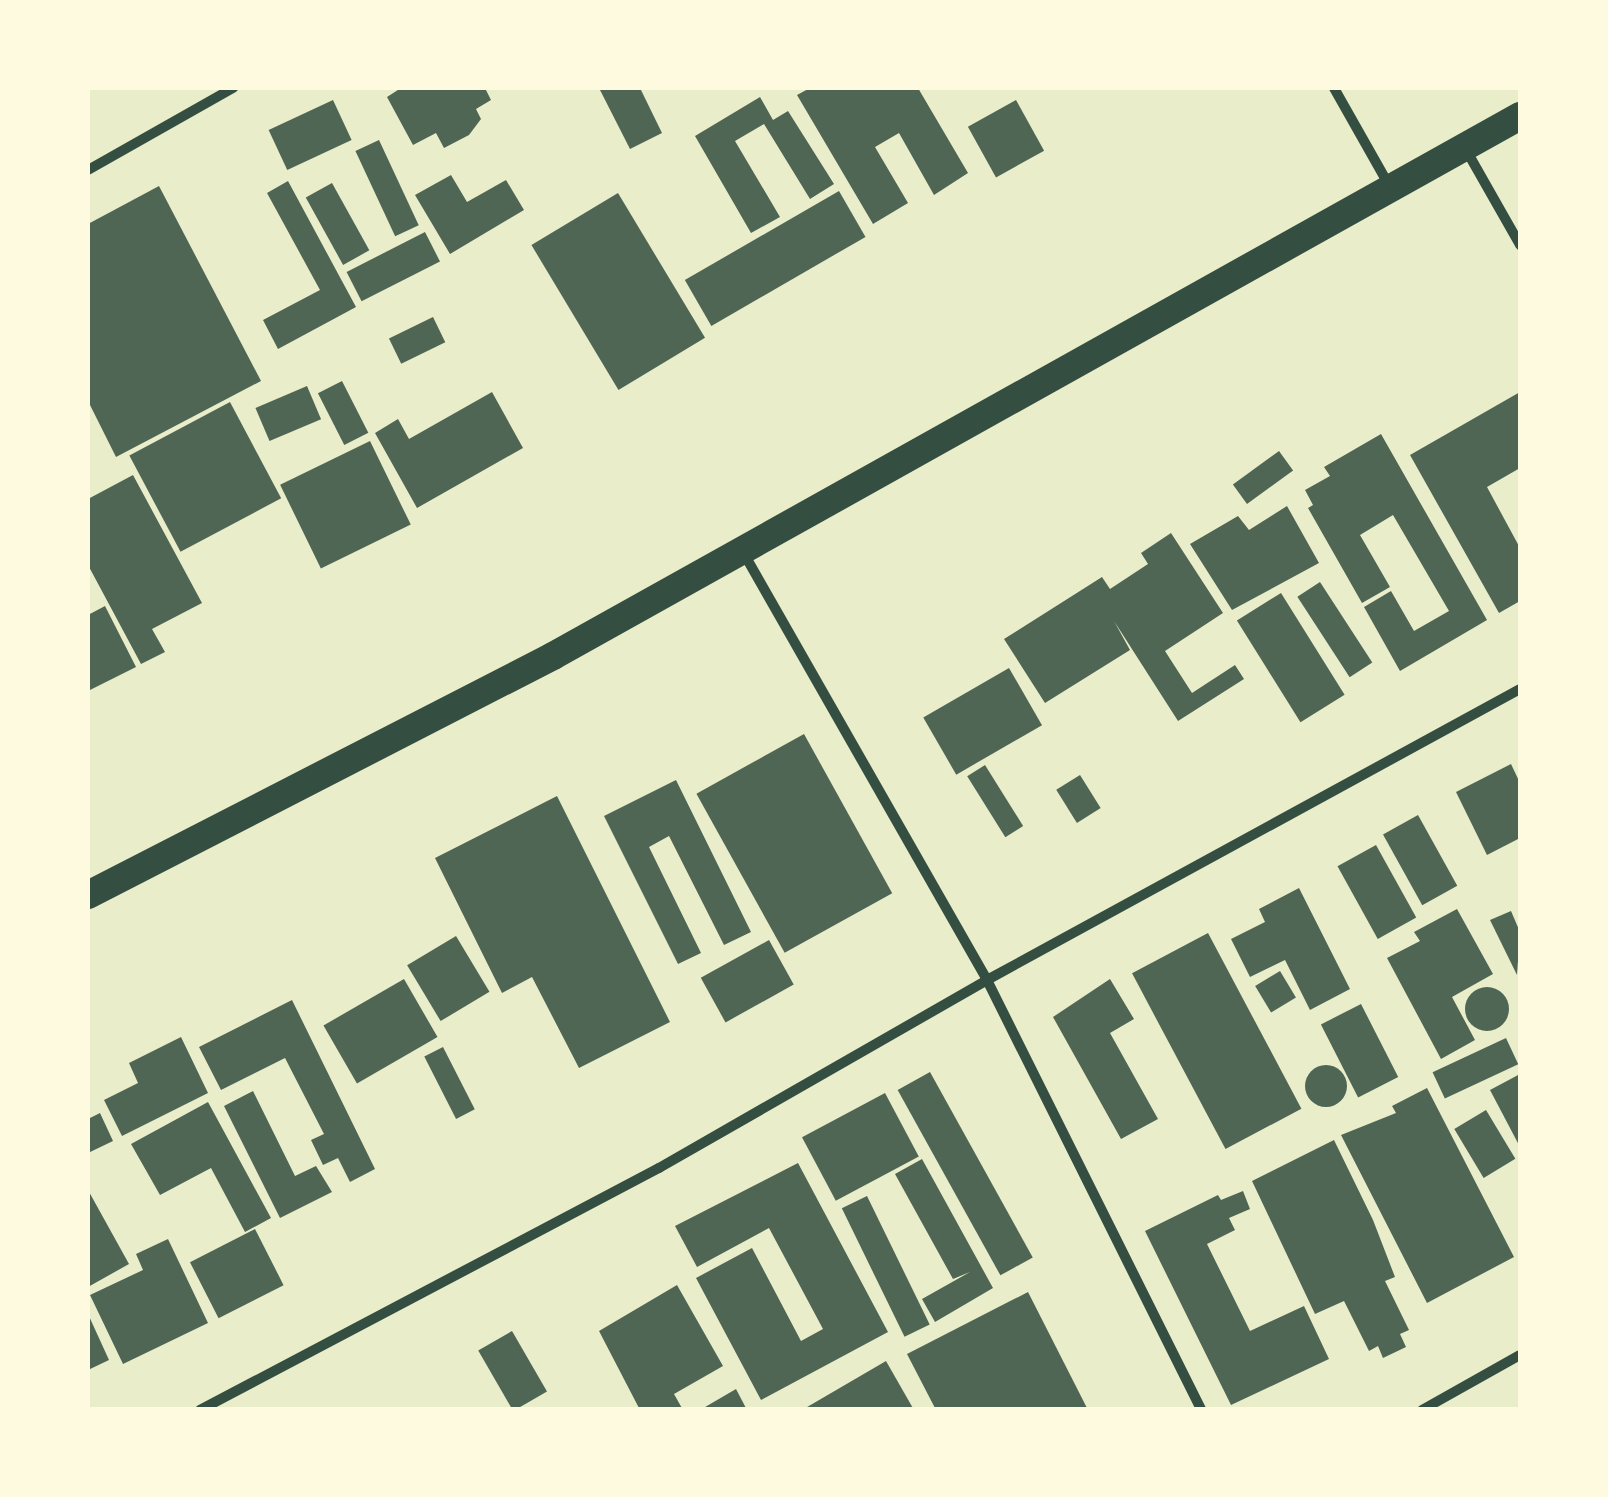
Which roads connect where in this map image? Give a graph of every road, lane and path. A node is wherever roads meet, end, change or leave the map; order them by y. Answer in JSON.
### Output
{"nodes":[{"id":1,"x":232,"y":88,"type":"edge"},
{"id":2,"x":1334,"y":88,"type":"edge"},
{"id":3,"x":1520,"y":116,"type":"edge"},
{"id":4,"x":1465,"y":147,"type":"junction"},
{"id":5,"x":88,"y":170,"type":"edge"},
{"id":6,"x":1390,"y":188,"type":"junction"},
{"id":7,"x":1520,"y":245,"type":"edge"},
{"id":8,"x":742,"y":551,"type":"junction"},
{"id":9,"x":1520,"y":690,"type":"edge"},
{"id":10,"x":88,"y":894,"type":"edge"},
{"id":11,"x":987,"y":980,"type":"junction"},
{"id":12,"x":1520,"y":1355,"type":"edge"},
{"id":13,"x":200,"y":1410,"type":"edge"},
{"id":14,"x":1201,"y":1410,"type":"edge"},
{"id":15,"x":1422,"y":1410,"type":"edge"}],
"edges":[{"from":1,"to":5,"type":"street"},
{"from":2,"to":6,"type":"street"},
{"from":3,"to":4,"type":"highway"},
{"from":4,"to":6,"type":"highway"},
{"from":4,"to":7,"type":"street"},
{"from":6,"to":8,"type":"highway"},
{"from":8,"to":10,"type":"highway"},
{"from":8,"to":11,"type":"street"},
{"from":9,"to":11,"type":"street"},
{"from":11,"to":13,"type":"street"},
{"from":11,"to":14,"type":"street"},
{"from":12,"to":15,"type":"street"}]}
